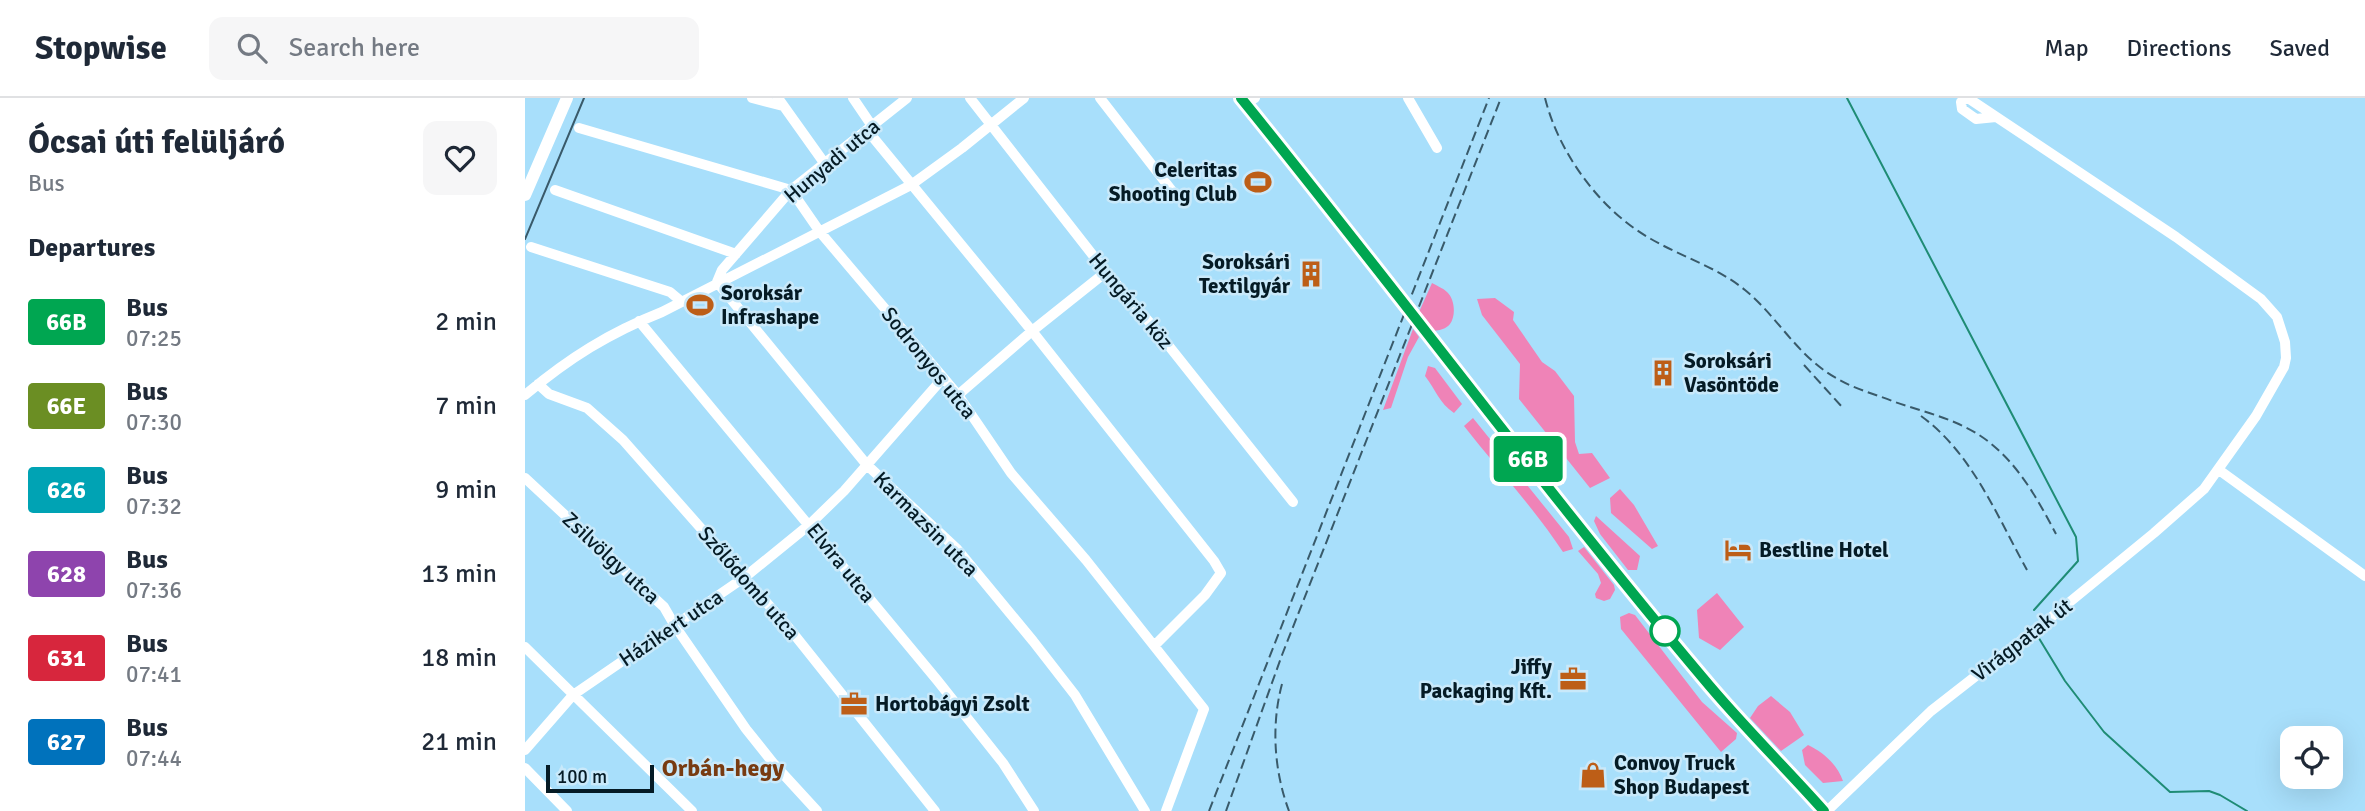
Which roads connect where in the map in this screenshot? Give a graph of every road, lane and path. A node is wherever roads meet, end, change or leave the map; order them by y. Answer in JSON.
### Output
{"nodes":[{"id":1,"x":567,"y":98,"type":"edge"},
{"id":2,"x":752,"y":98,"type":"edge"},
{"id":3,"x":853,"y":98,"type":"edge"},
{"id":4,"x":907,"y":98,"type":"edge"},
{"id":5,"x":970,"y":98,"type":"edge"},
{"id":6,"x":1024,"y":98,"type":"edge"},
{"id":7,"x":1100,"y":98,"type":"edge"},
{"id":8,"x":1250,"y":98,"type":"edge"},
{"id":9,"x":1408,"y":98,"type":"edge"},
{"id":10,"x":1967,"y":98,"type":"edge"},
{"id":11,"x":781,"y":102,"type":"edge"},
{"id":12,"x":991,"y":125,"type":"junction"},
{"id":13,"x":579,"y":128,"type":"dead end"},
{"id":14,"x":869,"y":128,"type":"junction"},
{"id":15,"x":1437,"y":148,"type":"dead end"},
{"id":16,"x":825,"y":164,"type":"junction"},
{"id":17,"x":911,"y":185,"type":"junction"},
{"id":18,"x":555,"y":190,"type":"dead end"},
{"id":19,"x":791,"y":190,"type":"junction"},
{"id":20,"x":525,"y":195,"type":"edge"},
{"id":21,"x":1176,"y":196,"type":"dead end"},
{"id":22,"x":820,"y":232,"type":"junction"},
{"id":23,"x":530,"y":247,"type":"dead end"},
{"id":24,"x":736,"y":254,"type":"junction"},
{"id":25,"x":1107,"y":272,"type":"junction"},
{"id":26,"x":717,"y":282,"type":"junction"},
{"id":27,"x":682,"y":302,"type":"junction"},
{"id":28,"x":639,"y":321,"type":"junction"},
{"id":29,"x":1032,"y":331,"type":"junction"},
{"id":30,"x":943,"y":378,"type":"junction"},
{"id":31,"x":538,"y":384,"type":"junction"},
{"id":32,"x":525,"y":395,"type":"edge"},
{"id":33,"x":958,"y":395,"type":"junction"},
{"id":34,"x":867,"y":465,"type":"junction"},
{"id":35,"x":2219,"y":470,"type":"junction"},
{"id":36,"x":525,"y":478,"type":"edge"},
{"id":37,"x":1293,"y":502,"type":"dead end"},
{"id":38,"x":809,"y":525,"type":"junction"},
{"id":39,"x":2365,"y":576,"type":"edge"},
{"id":40,"x":745,"y":578,"type":"junction"},
{"id":41,"x":674,"y":626,"type":"junction"},
{"id":42,"x":1155,"y":645,"type":"junction"},
{"id":43,"x":525,"y":647,"type":"edge"},
{"id":44,"x":573,"y":695,"type":"junction"},
{"id":45,"x":525,"y":750,"type":"edge"},
{"id":46,"x":525,"y":768,"type":"edge"},
{"id":47,"x":567,"y":811,"type":"edge"},
{"id":48,"x":692,"y":811,"type":"edge"},
{"id":49,"x":817,"y":811,"type":"edge"},
{"id":50,"x":935,"y":811,"type":"edge"},
{"id":51,"x":1034,"y":811,"type":"edge"},
{"id":52,"x":1145,"y":811,"type":"edge"},
{"id":53,"x":1166,"y":811,"type":"edge"},
{"id":54,"x":1826,"y":811,"type":"edge"}],
"edges":[{"from":1,"to":20,"type":"main road"},
{"from":2,"to":11,"type":"street"},
{"from":3,"to":14,"type":"street"},
{"from":4,"to":14,"type":"street","name":"Hunyadi utca"},
{"from":5,"to":12,"type":"street","name":"Hungária köz"},
{"from":6,"to":12,"type":"street"},
{"from":7,"to":21,"type":"street"},
{"from":8,"to":54,"type":"main road"},
{"from":9,"to":15,"type":"street"},
{"from":10,"to":35,"type":"street","name":"Virágpatak út"},
{"from":11,"to":16,"type":"street"},
{"from":12,"to":17,"type":"street"},
{"from":12,"to":25,"type":"street","name":"Hungária köz"},
{"from":13,"to":19,"type":"street"},
{"from":14,"to":16,"type":"street","name":"Hunyadi utca"},
{"from":14,"to":17,"type":"street"},
{"from":16,"to":19,"type":"street","name":"Hunyadi utca"},
{"from":17,"to":22,"type":"street"},
{"from":17,"to":29,"type":"street"},
{"from":18,"to":24,"type":"street"},
{"from":19,"to":22,"type":"street","name":"Sodronyos utca"},
{"from":19,"to":24,"type":"street","name":"Hunyadi utca"},
{"from":22,"to":26,"type":"street"},
{"from":22,"to":30,"type":"street","name":"Sodronyos utca"},
{"from":23,"to":27,"type":"street"},
{"from":24,"to":26,"type":"street","name":"Hunyadi utca"},
{"from":25,"to":29,"type":"street"},
{"from":25,"to":37,"type":"street","name":"Hungária köz"},
{"from":26,"to":27,"type":"street","name":"Hunyadi utca"},
{"from":26,"to":34,"type":"street","name":"Karmazsin utca"},
{"from":27,"to":28,"type":"street","name":"Hunyadi utca"},
{"from":28,"to":31,"type":"street","name":"Hunyadi utca"},
{"from":28,"to":38,"type":"street","name":"Elvira utca"},
{"from":29,"to":33,"type":"street"},
{"from":29,"to":42,"type":"street"},
{"from":30,"to":33,"type":"street","name":"Sodronyos utca"},
{"from":30,"to":34,"type":"street","name":"Házikert utca"},
{"from":31,"to":32,"type":"street","name":"Hunyadi utca"},
{"from":31,"to":40,"type":"street","name":"Szőlődomb utca"},
{"from":33,"to":42,"type":"street","name":"Sodronyos utca"},
{"from":34,"to":38,"type":"street","name":"Házikert utca"},
{"from":34,"to":52,"type":"street","name":"Karmazsin utca"},
{"from":35,"to":39,"type":"street"},
{"from":35,"to":54,"type":"street","name":"Virágpatak út"},
{"from":36,"to":41,"type":"street","name":"Zsilvölgy utca"},
{"from":38,"to":40,"type":"street","name":"Házikert utca"},
{"from":38,"to":51,"type":"street","name":"Elvira utca"},
{"from":40,"to":41,"type":"street","name":"Házikert utca"},
{"from":40,"to":50,"type":"street","name":"Szőlődomb utca"},
{"from":41,"to":44,"type":"street","name":"Házikert utca"},
{"from":41,"to":49,"type":"street","name":"Zsilvölgy utca"},
{"from":42,"to":53,"type":"street","name":"Sodronyos utca"},
{"from":43,"to":44,"type":"street"},
{"from":44,"to":45,"type":"street","name":"Házikert utca"},
{"from":44,"to":48,"type":"street"},
{"from":46,"to":47,"type":"street"}]}
